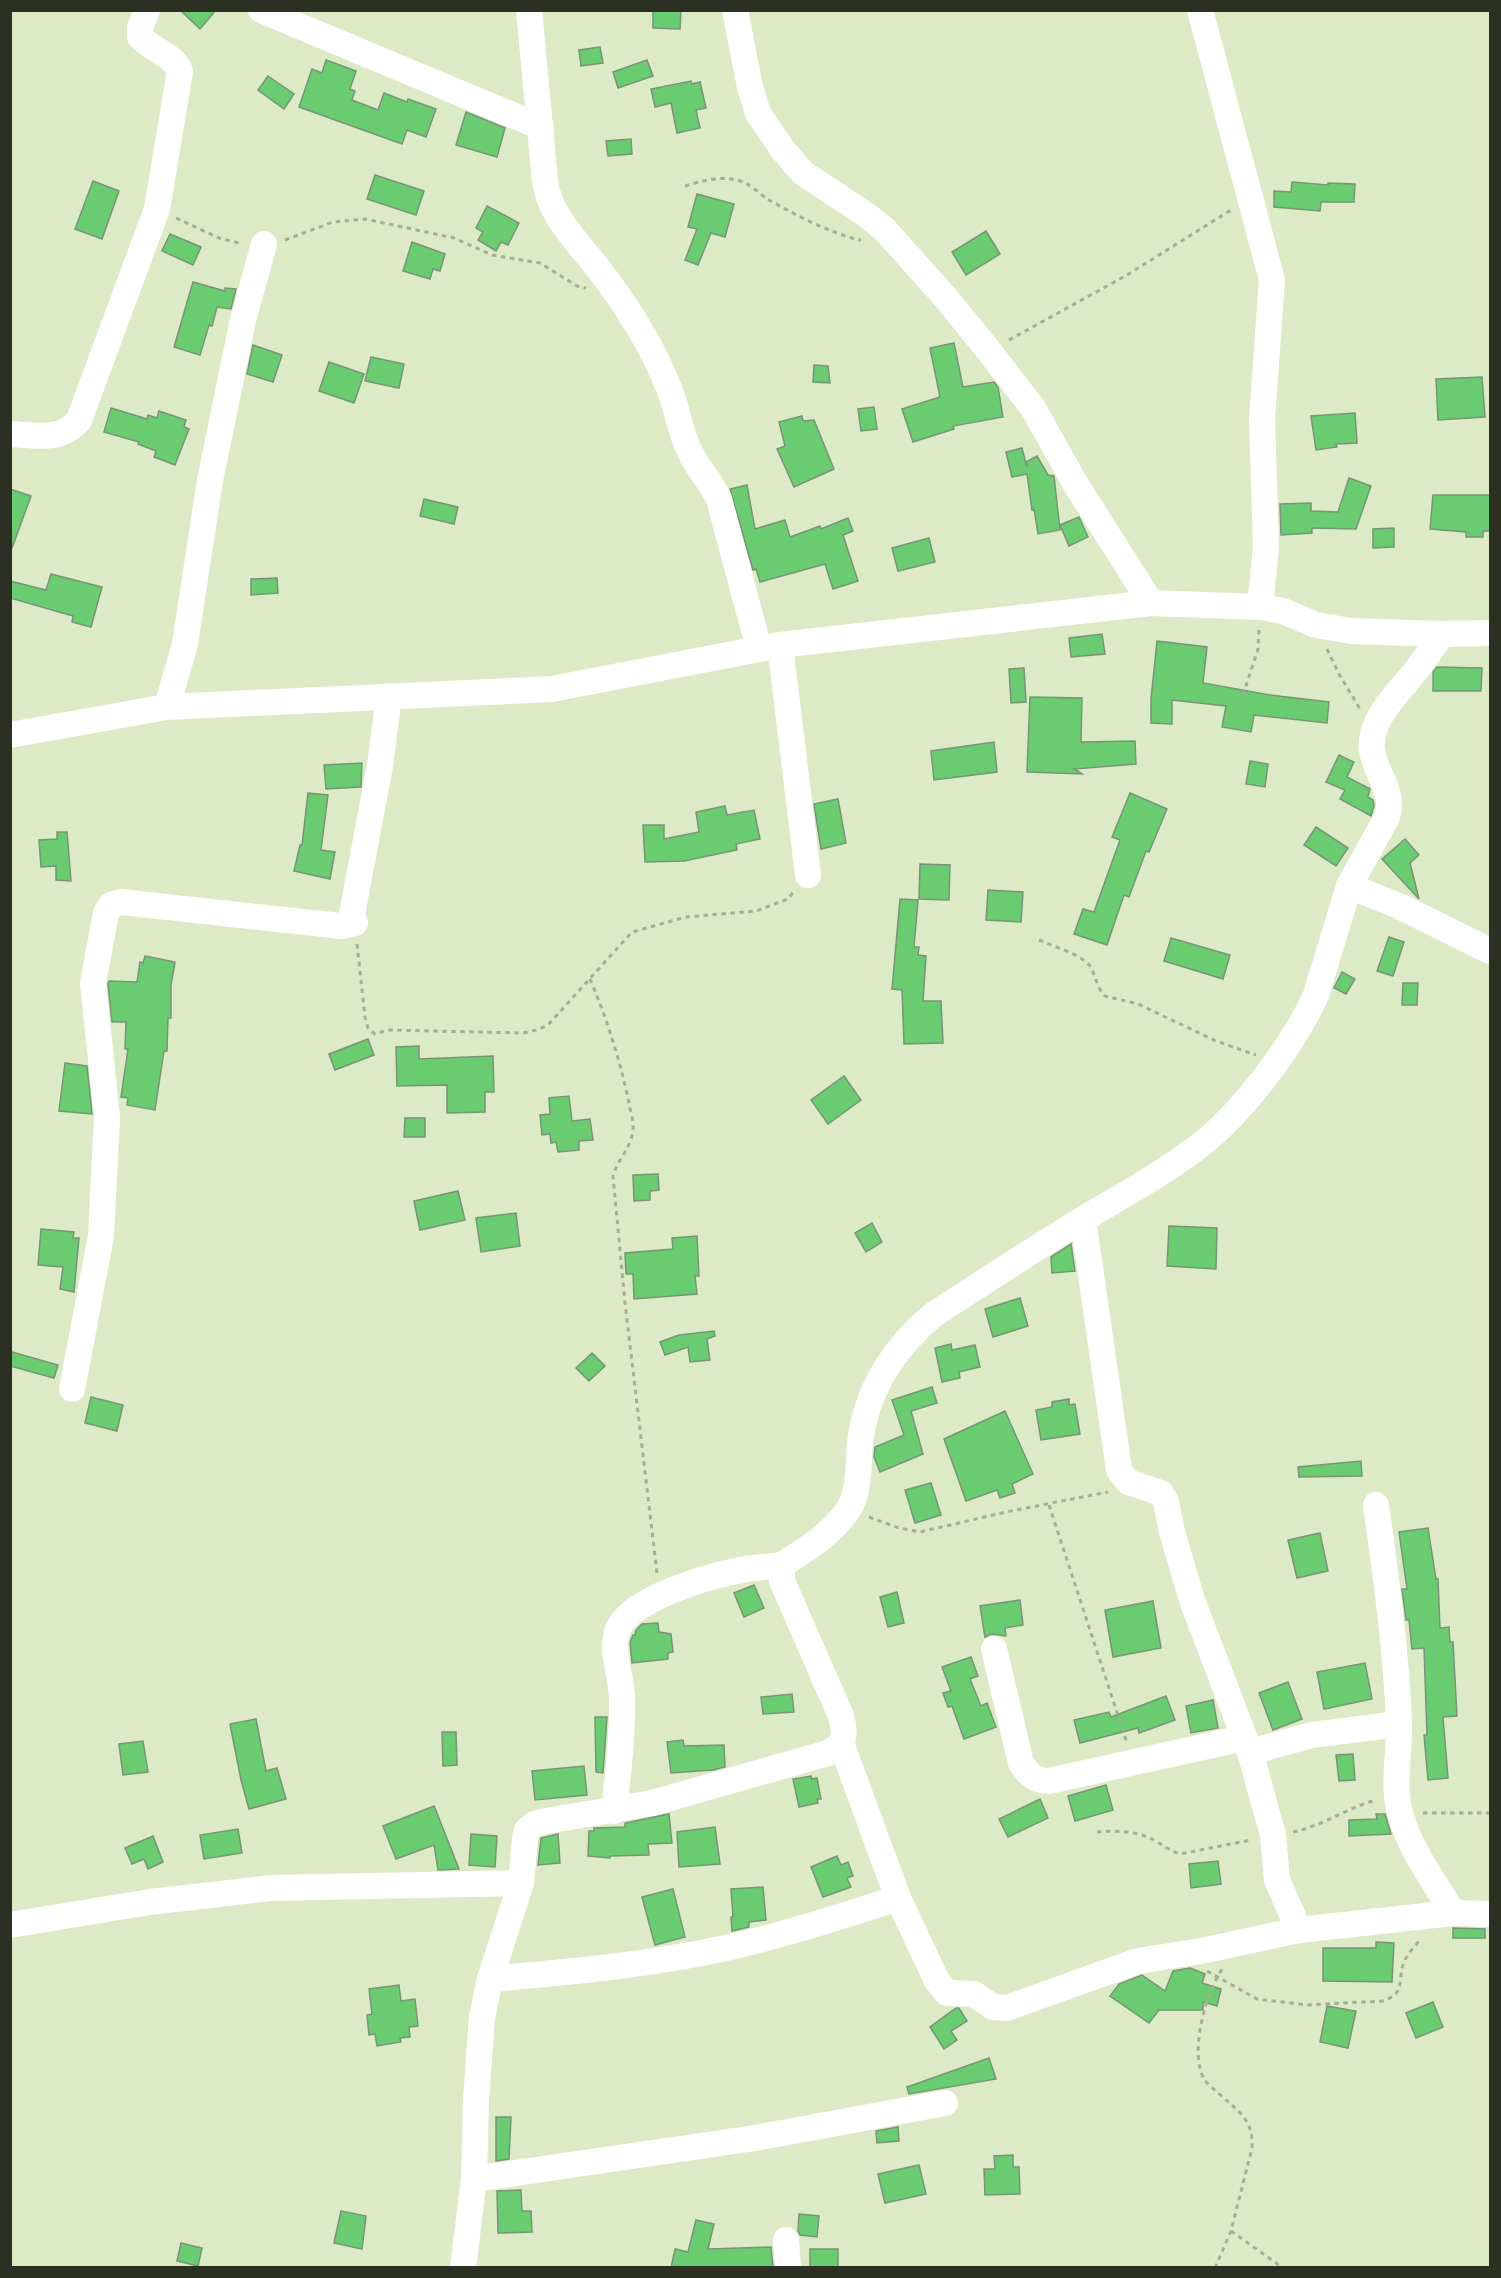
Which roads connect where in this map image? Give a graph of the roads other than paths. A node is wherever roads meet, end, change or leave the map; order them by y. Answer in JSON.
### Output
{"nodes":[{"id":1,"x":147,"y":10,"type":"edge"},
{"id":2,"x":261,"y":10,"type":"edge"},
{"id":3,"x":529,"y":10,"type":"edge"},
{"id":4,"x":735,"y":10,"type":"edge"},
{"id":5,"x":1200,"y":10,"type":"edge"},
{"id":6,"x":541,"y":127,"type":"junction"},
{"id":7,"x":264,"y":244,"type":"road end"},
{"id":8,"x":10,"y":434,"type":"edge"},
{"id":9,"x":1151,"y":603,"type":"junction"},
{"id":10,"x":1260,"y":607,"type":"junction"},
{"id":11,"x":1491,"y":633,"type":"edge"},
{"id":12,"x":1442,"y":634,"type":"junction"},
{"id":13,"x":770,"y":647,"type":"junction"},
{"id":14,"x":388,"y":696,"type":"junction"},
{"id":15,"x":167,"y":707,"type":"junction"},
{"id":16,"x":10,"y":735,"type":"edge"},
{"id":17,"x":808,"y":875,"type":"road end"},
{"id":18,"x":1349,"y":886,"type":"junction"},
{"id":19,"x":1491,"y":951,"type":"edge"},
{"id":20,"x":1083,"y":1220,"type":"junction"},
{"id":21,"x":72,"y":1389,"type":"dead end"},
{"id":22,"x":1376,"y":1505,"type":"dead end"},
{"id":23,"x":782,"y":1565,"type":"junction"},
{"id":24,"x":994,"y":1648,"type":"dead end"},
{"id":25,"x":1399,"y":1724,"type":"junction"},
{"id":26,"x":841,"y":1743,"type":"junction"},
{"id":27,"x":1247,"y":1745,"type":"junction"},
{"id":28,"x":614,"y":1811,"type":"junction"},
{"id":29,"x":521,"y":1883,"type":"junction"},
{"id":30,"x":898,"y":1898,"type":"junction"},
{"id":31,"x":1447,"y":1914,"type":"junction"},
{"id":32,"x":1491,"y":1914,"type":"edge"},
{"id":33,"x":10,"y":1925,"type":"edge"},
{"id":34,"x":1299,"y":1930,"type":"junction"},
{"id":35,"x":490,"y":1979,"type":"junction"},
{"id":36,"x":945,"y":2103,"type":"dead end"},
{"id":37,"x":474,"y":2179,"type":"junction"},
{"id":38,"x":786,"y":2240,"type":"dead end"},
{"id":39,"x":463,"y":2268,"type":"edge"},
{"id":40,"x":788,"y":2268,"type":"edge"}],
"edges":[{"from":1,"to":8,"type":"street"},
{"from":2,"to":6,"type":"street"},
{"from":3,"to":6,"type":"street"},
{"from":4,"to":9,"type":"street"},
{"from":5,"to":10,"type":"street"},
{"from":6,"to":13,"type":"street"},
{"from":7,"to":15,"type":"street"},
{"from":9,"to":10,"type":"street"},
{"from":9,"to":13,"type":"street"},
{"from":10,"to":12,"type":"street"},
{"from":11,"to":12,"type":"street"},
{"from":12,"to":18,"type":"street"},
{"from":13,"to":14,"type":"street"},
{"from":13,"to":17,"type":"street"},
{"from":14,"to":15,"type":"street"},
{"from":14,"to":21,"type":"street"},
{"from":15,"to":16,"type":"street"},
{"from":18,"to":19,"type":"street"},
{"from":18,"to":20,"type":"street"},
{"from":20,"to":23,"type":"street"},
{"from":20,"to":27,"type":"street"},
{"from":22,"to":25,"type":"street"},
{"from":23,"to":26,"type":"street"},
{"from":23,"to":28,"type":"street"},
{"from":24,"to":27,"type":"street"},
{"from":25,"to":27,"type":"street"},
{"from":25,"to":31,"type":"street"},
{"from":26,"to":28,"type":"street"},
{"from":26,"to":30,"type":"street"},
{"from":27,"to":34,"type":"street"},
{"from":28,"to":29,"type":"street"},
{"from":29,"to":33,"type":"street"},
{"from":29,"to":35,"type":"street"},
{"from":30,"to":34,"type":"street"},
{"from":30,"to":35,"type":"street"},
{"from":31,"to":32,"type":"street"},
{"from":31,"to":34,"type":"street"},
{"from":35,"to":37,"type":"street"},
{"from":36,"to":37,"type":"street"},
{"from":37,"to":39,"type":"street"},
{"from":38,"to":40,"type":"street"}]}
